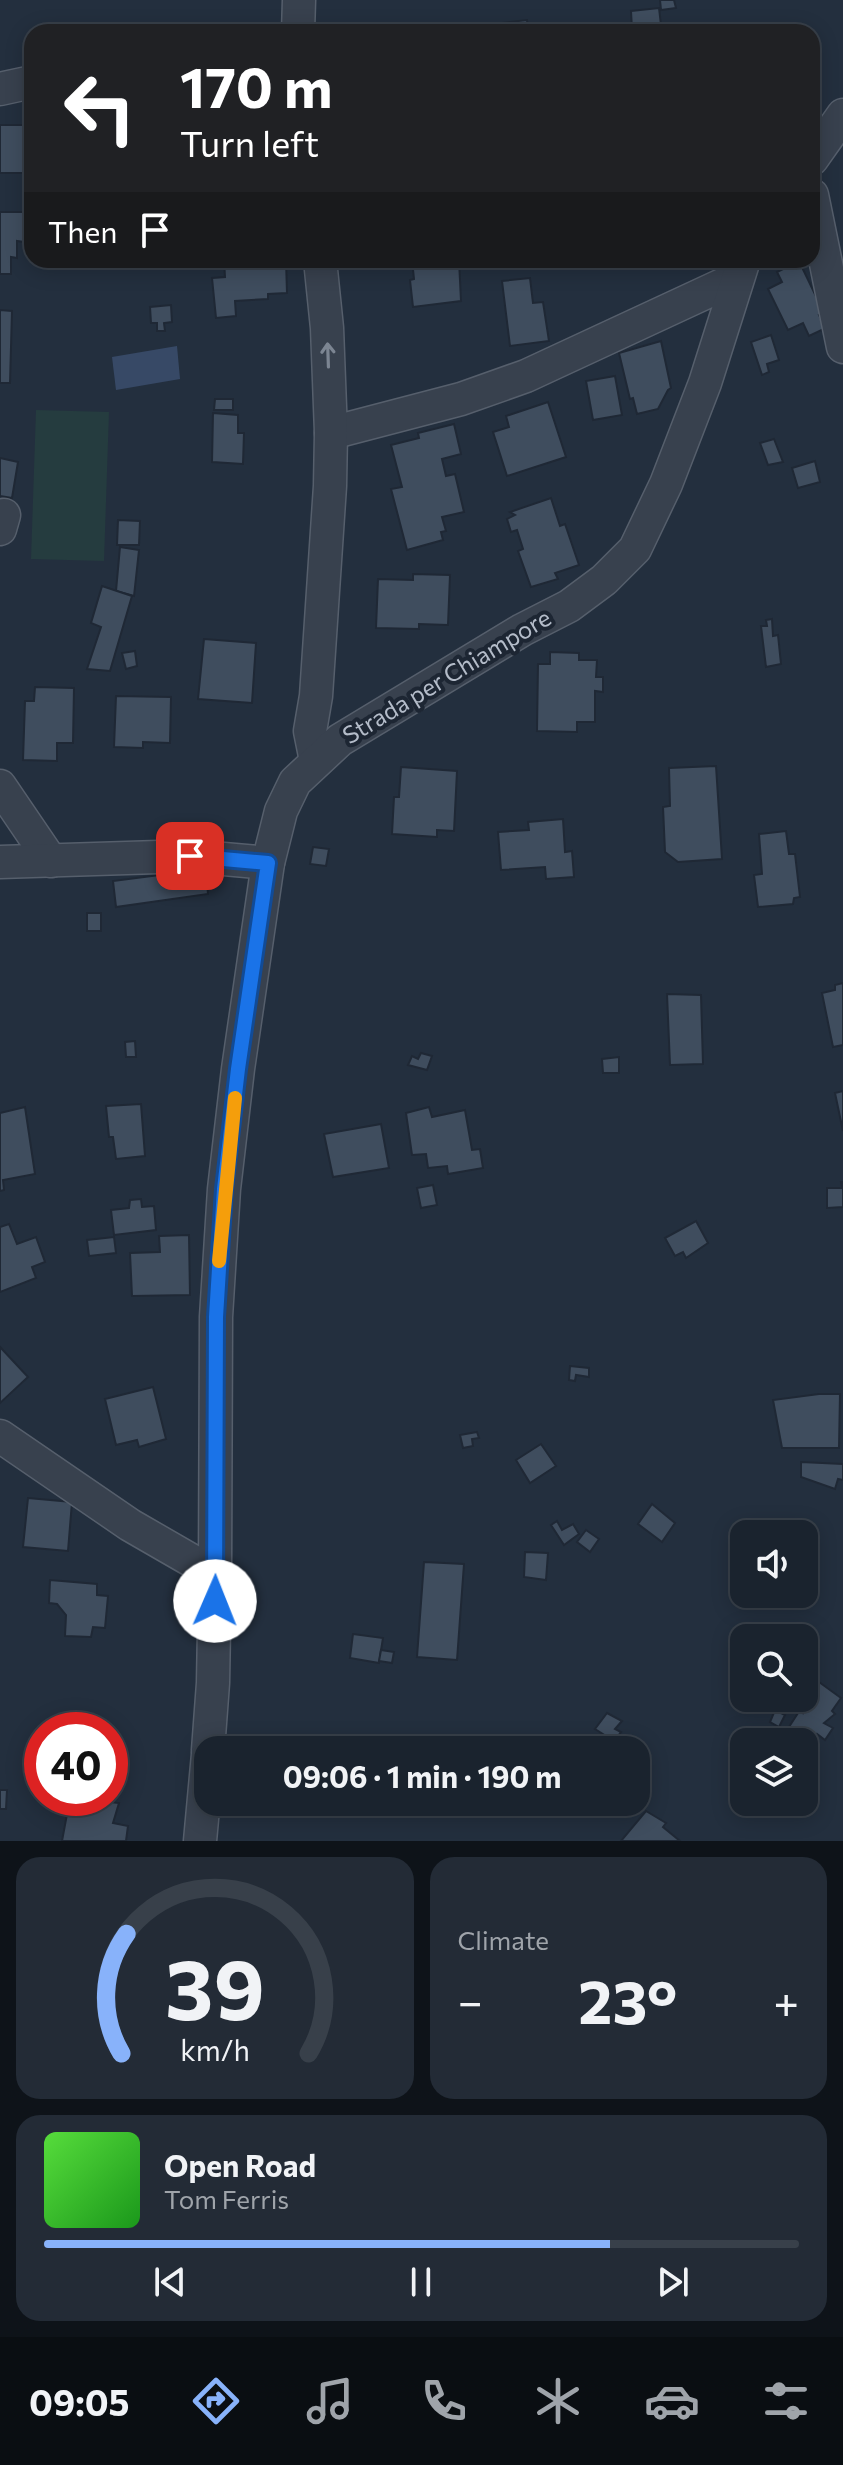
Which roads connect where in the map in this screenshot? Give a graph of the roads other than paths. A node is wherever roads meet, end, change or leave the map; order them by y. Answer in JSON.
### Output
{"nodes":[{"id":1,"x":299,"y":0,"type":"edge"},
{"id":2,"x":298,"y":24,"type":"edge"},
{"id":3,"x":24,"y":84,"type":"edge"},
{"id":4,"x":0,"y":89,"type":"edge"},
{"id":5,"x":843,"y":115,"type":"edge"},
{"id":6,"x":820,"y":148,"type":"edge"},
{"id":7,"x":820,"y":234,"type":"edge"},
{"id":8,"x":321,"y":268,"type":"edge"},
{"id":9,"x":740,"y":269,"type":"edge"},
{"id":10,"x":843,"y":347,"type":"edge"},
{"id":11,"x":331,"y":433,"type":"junction"},
{"id":12,"x":316,"y":761,"type":"junction"},
{"id":13,"x":0,"y":786,"type":"edge"},
{"id":14,"x":51,"y":861,"type":"junction"},
{"id":15,"x":0,"y":862,"type":"edge"},
{"id":16,"x":268,"y":863,"type":"junction"},
{"id":17,"x":8,"y":1446,"type":"edge"},
{"id":18,"x":215,"y":1574,"type":"junction"},
{"id":19,"x":209,"y":1736,"type":"edge"},
{"id":20,"x":202,"y":1816,"type":"edge"},
{"id":21,"x":200,"y":1841,"type":"edge"}],
"edges":[{"from":1,"to":2,"type":"street"},
{"from":3,"to":4,"type":"street"},
{"from":5,"to":6,"type":"street"},
{"from":7,"to":10,"type":"street"},
{"from":11,"to":8,"type":"street","one_way":true},
{"from":9,"to":11,"type":"street"},
{"from":9,"to":12,"type":"street","name":"Strada per Chiampore"},
{"from":11,"to":12,"type":"street"},
{"from":12,"to":16,"type":"street","name":"Strada per Chiampore"},
{"from":13,"to":14,"type":"street"},
{"from":14,"to":15,"type":"street"},
{"from":14,"to":16,"type":"street"},
{"from":16,"to":18,"type":"street","name":"Strada per Chiampore"},
{"from":17,"to":18,"type":"street"},
{"from":18,"to":19,"type":"street","name":"Strada per Chiampore"},
{"from":20,"to":21,"type":"street","name":"Strada per Chiampore"}]}
